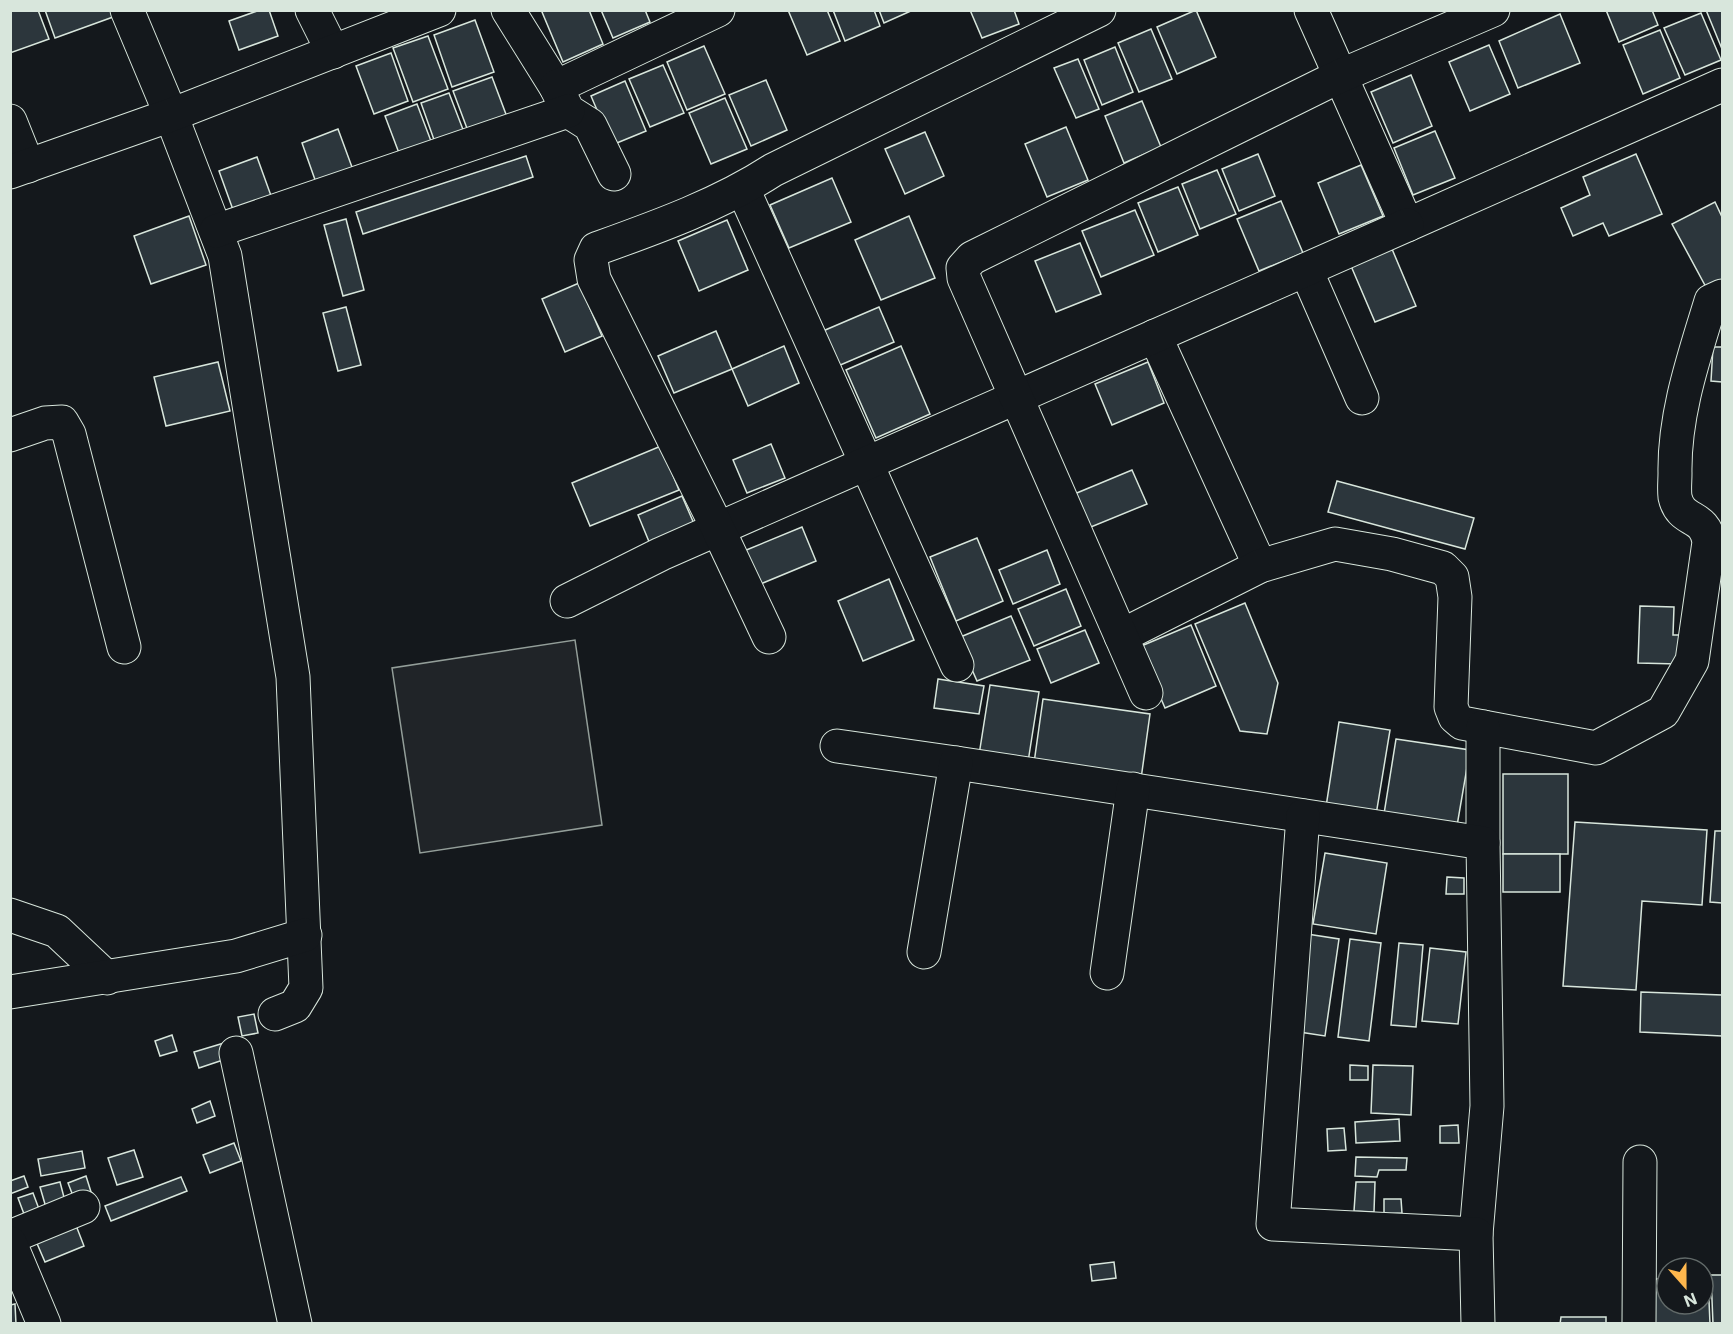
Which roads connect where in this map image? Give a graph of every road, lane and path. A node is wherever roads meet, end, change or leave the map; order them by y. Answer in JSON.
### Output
{"nodes":[{"id":1,"x":128,"y":10,"type":"edge"},
{"id":2,"x":312,"y":10,"type":"edge"},
{"id":3,"x":439,"y":10,"type":"edge"},
{"id":4,"x":508,"y":10,"type":"edge"},
{"id":5,"x":718,"y":10,"type":"edge"},
{"id":6,"x":1099,"y":10,"type":"edge"},
{"id":7,"x":1311,"y":10,"type":"edge"},
{"id":8,"x":1493,"y":10,"type":"edge"},
{"id":9,"x":333,"y":52,"type":"junction"},
{"id":10,"x":1340,"y":76,"type":"junction"},
{"id":11,"x":1722,"y":85,"type":"edge"},
{"id":12,"x":562,"y":99,"type":"junction"},
{"id":13,"x":171,"y":115,"type":"junction"},
{"id":14,"x":10,"y":121,"type":"edge"},
{"id":15,"x":19,"y":169,"type":"edge"},
{"id":16,"x":614,"y":174,"type":"dead end"},
{"id":17,"x":742,"y":189,"type":"junction"},
{"id":18,"x":1407,"y":225,"type":"junction"},
{"id":19,"x":216,"y":231,"type":"junction"},
{"id":20,"x":1306,"y":270,"type":"junction"},
{"id":21,"x":1722,"y":296,"type":"edge"},
{"id":22,"x":1155,"y":336,"type":"junction"},
{"id":23,"x":1016,"y":398,"type":"junction"},
{"id":24,"x":1362,"y":398,"type":"dead end"},
{"id":25,"x":10,"y":435,"type":"edge"},
{"id":26,"x":866,"y":464,"type":"junction"},
{"id":27,"x":718,"y":529,"type":"junction"},
{"id":28,"x":1260,"y":566,"type":"junction"},
{"id":29,"x":567,"y":601,"type":"dead end"},
{"id":30,"x":1121,"y":636,"type":"junction"},
{"id":31,"x":769,"y":637,"type":"dead end"},
{"id":32,"x":124,"y":648,"type":"dead end"},
{"id":33,"x":957,"y":665,"type":"dead end"},
{"id":34,"x":1146,"y":693,"type":"dead end"},
{"id":35,"x":1483,"y":727,"type":"junction"},
{"id":36,"x":837,"y":746,"type":"dead end"},
{"id":37,"x":956,"y":762,"type":"junction"},
{"id":38,"x":1133,"y":789,"type":"junction"},
{"id":39,"x":1303,"y":816,"type":"junction"},
{"id":40,"x":1483,"y":843,"type":"junction"},
{"id":41,"x":10,"y":915,"type":"edge"},
{"id":42,"x":305,"y":935,"type":"junction"},
{"id":43,"x":924,"y":952,"type":"dead end"},
{"id":44,"x":1107,"y":973,"type":"dead end"},
{"id":45,"x":107,"y":978,"type":"junction"},
{"id":46,"x":10,"y":992,"type":"edge"},
{"id":47,"x":275,"y":1014,"type":"dead end"},
{"id":48,"x":236,"y":1053,"type":"dead end"},
{"id":49,"x":1640,"y":1162,"type":"dead end"},
{"id":50,"x":83,"y":1208,"type":"dead end"},
{"id":51,"x":1476,"y":1234,"type":"junction"},
{"id":52,"x":10,"y":1238,"type":"edge"},
{"id":53,"x":10,"y":1244,"type":"edge"},
{"id":54,"x":44,"y":1323,"type":"edge"},
{"id":55,"x":295,"y":1323,"type":"edge"},
{"id":56,"x":1478,"y":1323,"type":"edge"},
{"id":57,"x":1639,"y":1323,"type":"edge"}],
"edges":[{"from":1,"to":13,"type":"street"},
{"from":2,"to":9,"type":"street"},
{"from":3,"to":9,"type":"street"},
{"from":4,"to":12,"type":"street"},
{"from":5,"to":12,"type":"street"},
{"from":6,"to":17,"type":"street"},
{"from":7,"to":10,"type":"street"},
{"from":8,"to":10,"type":"street"},
{"from":9,"to":13,"type":"street"},
{"from":10,"to":18,"type":"street"},
{"from":10,"to":23,"type":"street"},
{"from":11,"to":18,"type":"street"},
{"from":12,"to":16,"type":"street"},
{"from":12,"to":19,"type":"street"},
{"from":13,"to":15,"type":"street"},
{"from":13,"to":19,"type":"street"},
{"from":14,"to":15,"type":"street"},
{"from":17,"to":26,"type":"street"},
{"from":17,"to":27,"type":"street"},
{"from":18,"to":20,"type":"street"},
{"from":19,"to":42,"type":"street"},
{"from":20,"to":22,"type":"street"},
{"from":20,"to":24,"type":"street"},
{"from":21,"to":35,"type":"street"},
{"from":22,"to":23,"type":"street"},
{"from":22,"to":28,"type":"street"},
{"from":23,"to":26,"type":"street"},
{"from":23,"to":30,"type":"street"},
{"from":25,"to":32,"type":"street"},
{"from":26,"to":27,"type":"street"},
{"from":26,"to":33,"type":"street"},
{"from":27,"to":29,"type":"street"},
{"from":27,"to":31,"type":"street"},
{"from":28,"to":30,"type":"street"},
{"from":28,"to":35,"type":"street"},
{"from":30,"to":34,"type":"street"},
{"from":35,"to":40,"type":"street"},
{"from":36,"to":37,"type":"street"},
{"from":37,"to":38,"type":"street"},
{"from":37,"to":43,"type":"street"},
{"from":38,"to":39,"type":"street"},
{"from":38,"to":44,"type":"street"},
{"from":39,"to":40,"type":"street"},
{"from":39,"to":51,"type":"street"},
{"from":40,"to":51,"type":"street"},
{"from":41,"to":45,"type":"street"},
{"from":42,"to":45,"type":"street"},
{"from":42,"to":47,"type":"street"},
{"from":45,"to":46,"type":"street"},
{"from":48,"to":55,"type":"street"},
{"from":49,"to":57,"type":"street"},
{"from":50,"to":52,"type":"street"},
{"from":51,"to":56,"type":"street"},
{"from":53,"to":54,"type":"street"}]}
